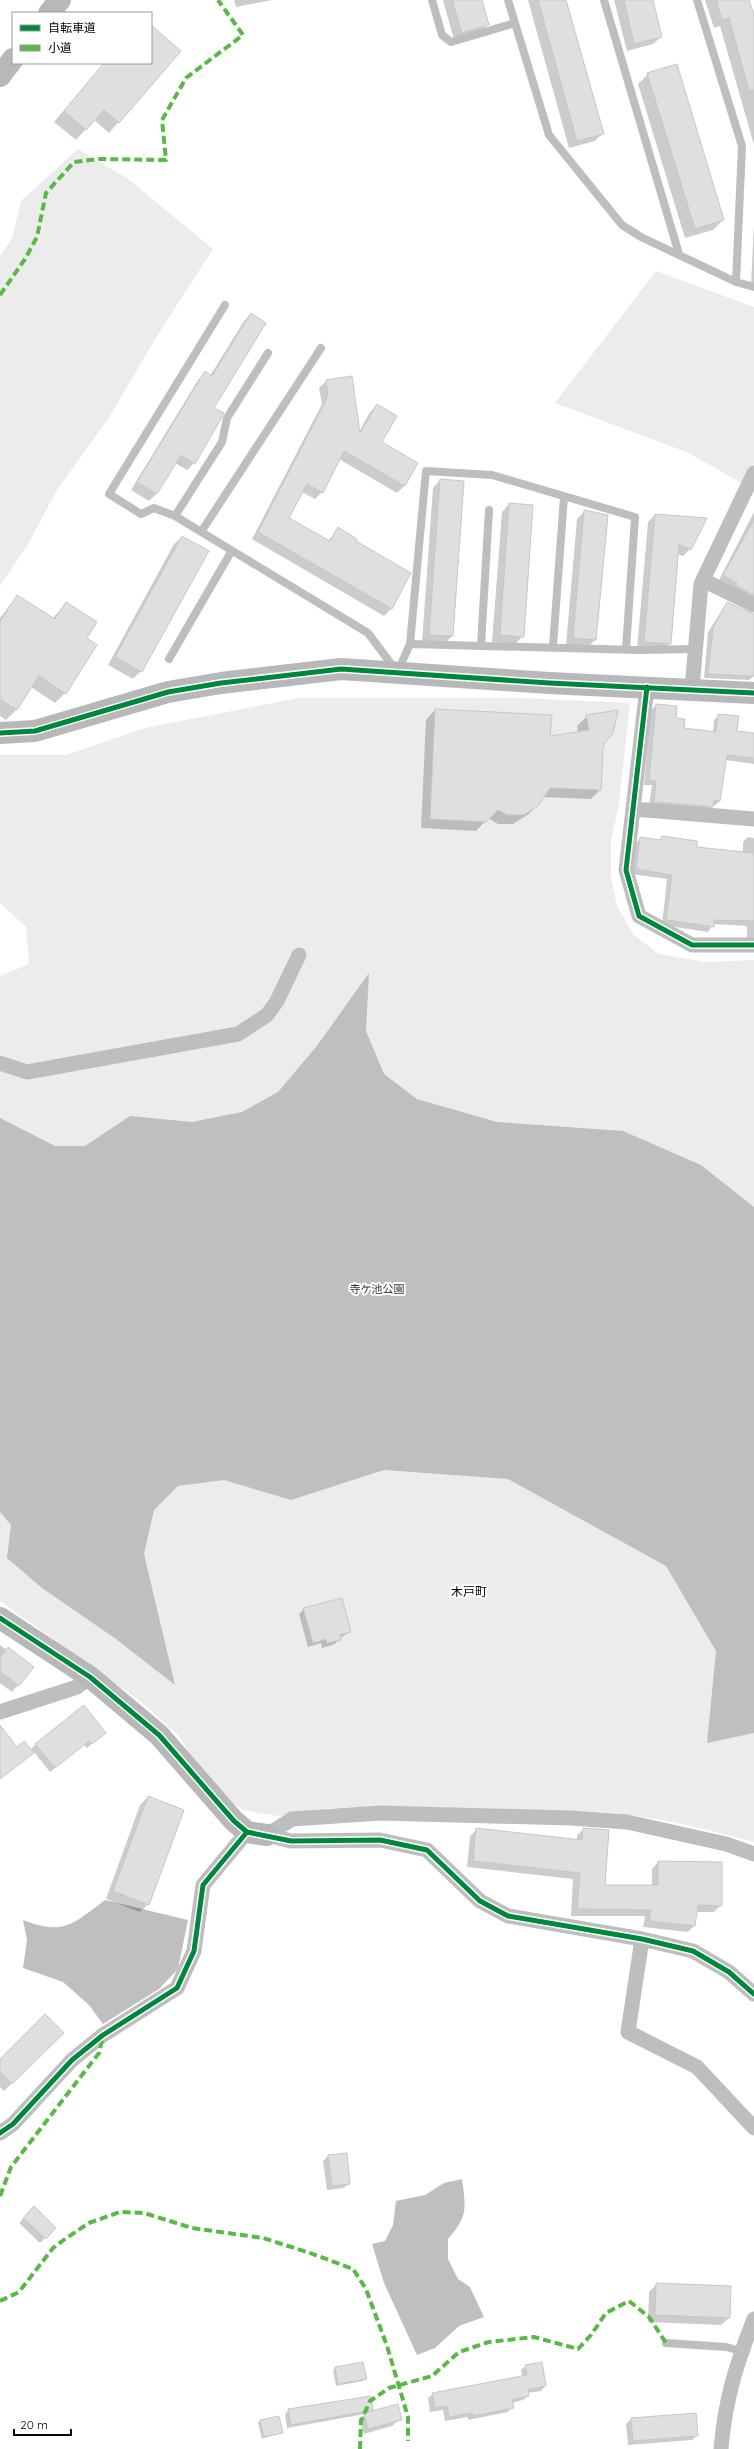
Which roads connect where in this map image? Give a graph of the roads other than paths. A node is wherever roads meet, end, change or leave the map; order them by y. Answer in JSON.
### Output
{"nodes":[{"id":1,"x":60,"y":0,"type":"edge"},
{"id":2,"x":432,"y":0,"type":"edge"},
{"id":3,"x":508,"y":0,"type":"edge"},
{"id":4,"x":604,"y":0,"type":"edge"},
{"id":5,"x":697,"y":0,"type":"edge"},
{"id":6,"x":50,"y":12,"type":"edge"},
{"id":7,"x":515,"y":23,"type":"junction"},
{"id":8,"x":12,"y":60,"type":"edge"},
{"id":9,"x":0,"y":76,"type":"edge"},
{"id":10,"x":679,"y":254,"type":"junction"},
{"id":11,"x":736,"y":282,"type":"junction"},
{"id":12,"x":754,"y":287,"type":"edge"},
{"id":13,"x":225,"y":305,"type":"dead end"},
{"id":14,"x":321,"y":348,"type":"dead end"},
{"id":15,"x":268,"y":353,"type":"dead end"},
{"id":16,"x":754,"y":473,"type":"edge"},
{"id":17,"x":564,"y":497,"type":"junction"},
{"id":18,"x":748,"y":499,"type":"edge"},
{"id":19,"x":489,"y":510,"type":"dead end"},
{"id":20,"x":175,"y":516,"type":"junction"},
{"id":21,"x":201,"y":532,"type":"junction"},
{"id":22,"x":231,"y":552,"type":"junction"},
{"id":23,"x":703,"y":580,"type":"junction"},
{"id":24,"x":754,"y":605,"type":"edge"},
{"id":25,"x":410,"y":644,"type":"junction"},
{"id":26,"x":481,"y":645,"type":"junction"},
{"id":27,"x":553,"y":646,"type":"junction"},
{"id":28,"x":626,"y":649,"type":"junction"},
{"id":29,"x":696,"y":649,"type":"junction"},
{"id":30,"x":169,"y":659,"type":"dead end"},
{"id":31,"x":397,"y":673,"type":"junction"},
{"id":32,"x":647,"y":687,"type":"junction"},
{"id":33,"x":692,"y":689,"type":"junction"},
{"id":34,"x":754,"y":693,"type":"edge"},
{"id":35,"x":0,"y":733,"type":"edge"},
{"id":36,"x":634,"y":809,"type":"junction"},
{"id":37,"x":754,"y":819,"type":"edge"},
{"id":38,"x":754,"y":944,"type":"edge"},
{"id":39,"x":299,"y":955,"type":"dead end"},
{"id":40,"x":0,"y":1063,"type":"edge"},
{"id":41,"x":0,"y":1618,"type":"edge"},
{"id":42,"x":90,"y":1677,"type":"junction"},
{"id":43,"x":0,"y":1712,"type":"edge"},
{"id":44,"x":257,"y":1833,"type":"junction"},
{"id":45,"x":754,"y":1854,"type":"edge"},
{"id":46,"x":642,"y":1939,"type":"junction"},
{"id":47,"x":754,"y":1994,"type":"edge"},
{"id":48,"x":754,"y":2128,"type":"edge"},
{"id":49,"x":0,"y":2133,"type":"edge"},
{"id":50,"x":754,"y":2319,"type":"edge"},
{"id":51,"x":666,"y":2343,"type":"dead end"},
{"id":52,"x":742,"y":2351,"type":"junction"},
{"id":53,"x":721,"y":2449,"type":"edge"}],
"edges":[{"from":1,"to":6,"type":"street"},
{"from":2,"to":7,"type":"lane"},
{"from":3,"to":7,"type":"lane"},
{"from":4,"to":10,"type":"lane"},
{"from":5,"to":11,"type":"lane"},
{"from":7,"to":10,"type":"lane"},
{"from":8,"to":9,"type":"street"},
{"from":10,"to":11,"type":"lane"},
{"from":11,"to":12,"type":"lane"},
{"from":13,"to":20,"type":"lane"},
{"from":14,"to":21,"type":"lane"},
{"from":15,"to":20,"type":"lane"},
{"from":16,"to":18,"type":"street"},
{"from":17,"to":25,"type":"lane"},
{"from":17,"to":27,"type":"lane"},
{"from":17,"to":28,"type":"lane"},
{"from":18,"to":23,"type":"street"},
{"from":19,"to":26,"type":"lane"},
{"from":20,"to":21,"type":"lane"},
{"from":21,"to":22,"type":"lane"},
{"from":22,"to":30,"type":"lane"},
{"from":22,"to":31,"type":"lane"},
{"from":23,"to":24,"type":"street"},
{"from":23,"to":29,"type":"street"},
{"from":25,"to":26,"type":"lane"},
{"from":25,"to":31,"type":"lane"},
{"from":26,"to":27,"type":"lane"},
{"from":27,"to":28,"type":"lane"},
{"from":28,"to":29,"type":"lane"},
{"from":29,"to":33,"type":"street"},
{"from":31,"to":32,"type":"street"},
{"from":31,"to":35,"type":"street"},
{"from":32,"to":33,"type":"street"},
{"from":32,"to":36,"type":"street"},
{"from":33,"to":34,"type":"street"},
{"from":36,"to":37,"type":"street"},
{"from":36,"to":38,"type":"street"},
{"from":39,"to":40,"type":"street"},
{"from":41,"to":42,"type":"street"},
{"from":42,"to":43,"type":"street"},
{"from":42,"to":44,"type":"street"},
{"from":44,"to":45,"type":"street"},
{"from":44,"to":46,"type":"street"},
{"from":44,"to":49,"type":"street"},
{"from":46,"to":47,"type":"street"},
{"from":46,"to":48,"type":"street"},
{"from":50,"to":52,"type":"street"},
{"from":51,"to":52,"type":"lane"},
{"from":52,"to":53,"type":"street"}]}
